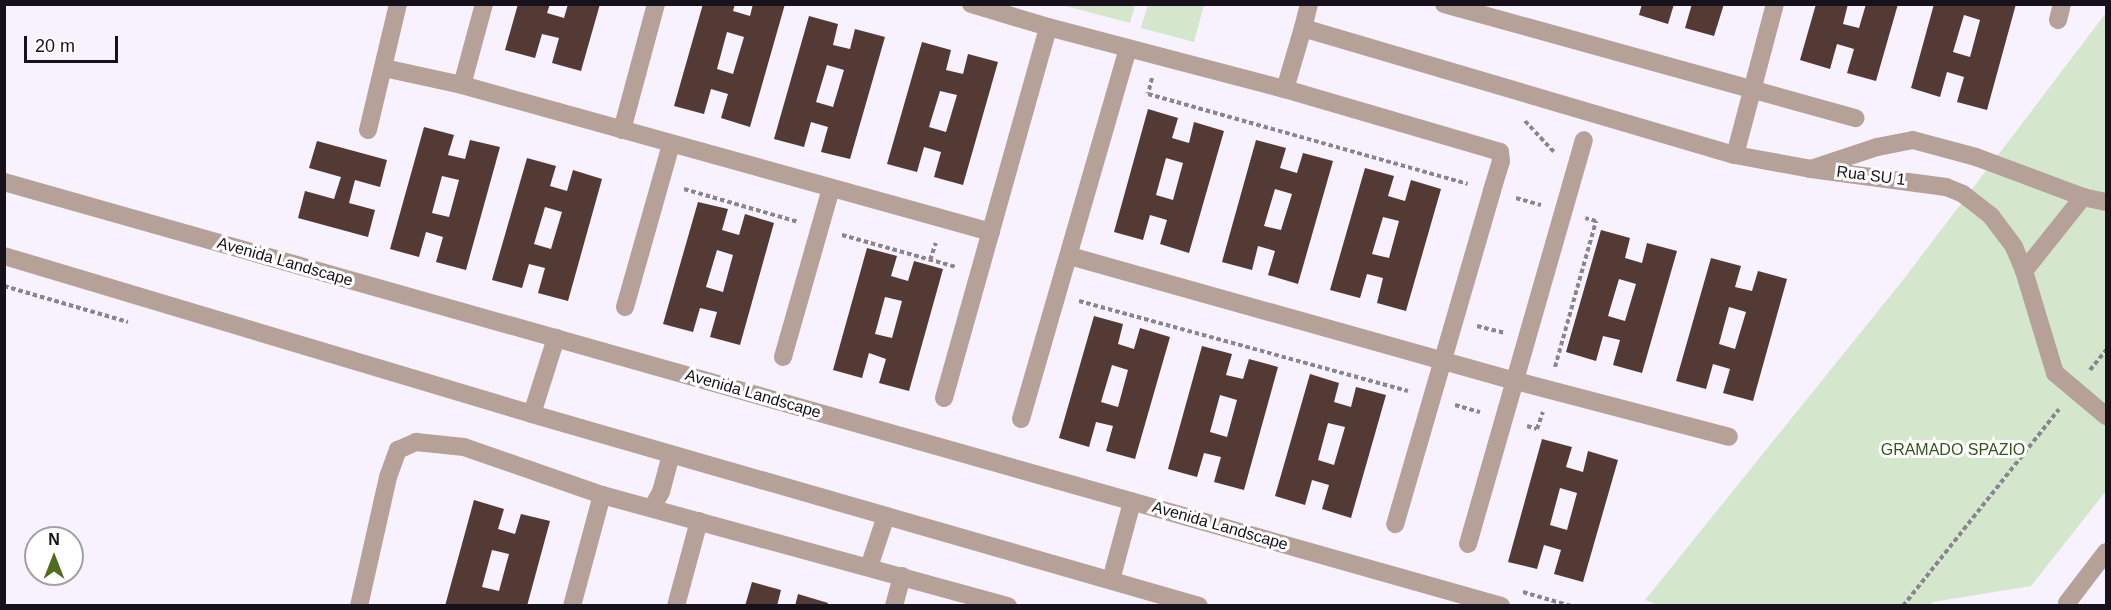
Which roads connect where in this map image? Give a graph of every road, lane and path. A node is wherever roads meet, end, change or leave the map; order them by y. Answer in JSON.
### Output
{"nodes":[{"id":1,"x":398,"y":4,"type":"edge"},
{"id":2,"x":484,"y":4,"type":"edge"},
{"id":3,"x":656,"y":4,"type":"edge"},
{"id":4,"x":971,"y":4,"type":"edge"},
{"id":5,"x":1309,"y":4,"type":"edge"},
{"id":6,"x":1444,"y":4,"type":"edge"},
{"id":7,"x":1775,"y":4,"type":"edge"},
{"id":8,"x":1048,"y":27,"type":"junction"},
{"id":9,"x":1303,"y":28,"type":"junction"},
{"id":10,"x":1128,"y":48,"type":"junction"},
{"id":11,"x":1158,"y":56,"type":"junction"},
{"id":12,"x":384,"y":68,"type":"junction"},
{"id":13,"x":462,"y":85,"type":"junction"},
{"id":14,"x":1752,"y":88,"type":"junction"},
{"id":15,"x":1285,"y":89,"type":"junction"},
{"id":16,"x":1856,"y":118,"type":"dead end"},
{"id":17,"x":368,"y":130,"type":"dead end"},
{"id":18,"x":622,"y":130,"type":"junction"},
{"id":19,"x":1584,"y":140,"type":"dead end"},
{"id":20,"x":671,"y":144,"type":"junction"},
{"id":21,"x":1735,"y":155,"type":"junction"},
{"id":22,"x":1811,"y":169,"type":"junction"},
{"id":23,"x":4,"y":182,"type":"edge"},
{"id":24,"x":831,"y":188,"type":"junction"},
{"id":25,"x":1492,"y":191,"type":"junction"},
{"id":26,"x":2083,"y":197,"type":"junction"},
{"id":27,"x":2106,"y":202,"type":"edge"},
{"id":28,"x":1564,"y":212,"type":"junction"},
{"id":29,"x":991,"y":232,"type":"junction"},
{"id":30,"x":4,"y":256,"type":"edge"},
{"id":31,"x":1070,"y":256,"type":"junction"},
{"id":32,"x":2024,"y":271,"type":"junction"},
{"id":33,"x":1059,"y":295,"type":"junction"},
{"id":34,"x":625,"y":307,"type":"dead end"},
{"id":35,"x":556,"y":338,"type":"junction"},
{"id":36,"x":2106,"y":350,"type":"edge"},
{"id":37,"x":783,"y":357,"type":"dead end"},
{"id":38,"x":1444,"y":361,"type":"junction"},
{"id":39,"x":1515,"y":381,"type":"junction"},
{"id":40,"x":1549,"y":389,"type":"junction"},
{"id":41,"x":2075,"y":390,"type":"junction"},
{"id":42,"x":944,"y":398,"type":"dead end"},
{"id":43,"x":1433,"y":398,"type":"junction"},
{"id":44,"x":532,"y":414,"type":"junction"},
{"id":45,"x":2106,"y":416,"type":"edge"},
{"id":46,"x":1021,"y":419,"type":"dead end"},
{"id":47,"x":1504,"y":420,"type":"junction"},
{"id":48,"x":1729,"y":437,"type":"dead end"},
{"id":49,"x":671,"y":455,"type":"junction"},
{"id":50,"x":602,"y":495,"type":"junction"},
{"id":51,"x":1132,"y":502,"type":"junction"},
{"id":52,"x":652,"y":508,"type":"junction"},
{"id":53,"x":886,"y":516,"type":"junction"},
{"id":54,"x":699,"y":521,"type":"junction"},
{"id":55,"x":1395,"y":524,"type":"dead end"},
{"id":56,"x":1468,"y":544,"type":"dead end"},
{"id":57,"x":2106,"y":552,"type":"edge"},
{"id":58,"x":869,"y":567,"type":"junction"},
{"id":59,"x":902,"y":576,"type":"junction"},
{"id":60,"x":1111,"y":580,"type":"junction"},
{"id":61,"x":965,"y":600,"type":"edge"},
{"id":62,"x":2064,"y":605,"type":"edge"},
{"id":63,"x":359,"y":606,"type":"edge"},
{"id":64,"x":572,"y":606,"type":"edge"},
{"id":65,"x":676,"y":606,"type":"edge"},
{"id":66,"x":894,"y":606,"type":"edge"},
{"id":67,"x":1008,"y":606,"type":"edge"},
{"id":68,"x":1199,"y":606,"type":"edge"},
{"id":69,"x":1501,"y":606,"type":"edge"},
{"id":70,"x":1904,"y":606,"type":"edge"}],
"edges":[{"from":1,"to":12,"type":"street"},
{"from":2,"to":13,"type":"street"},
{"from":3,"to":18,"type":"street"},
{"from":4,"to":8,"type":"street"},
{"from":5,"to":9,"type":"street"},
{"from":6,"to":14,"type":"street"},
{"from":7,"to":14,"type":"street"},
{"from":8,"to":10,"type":"street"},
{"from":8,"to":29,"type":"street"},
{"from":9,"to":15,"type":"street"},
{"from":9,"to":21,"type":"street"},
{"from":10,"to":11,"type":"street"},
{"from":10,"to":31,"type":"street"},
{"from":11,"to":15,"type":"street"},
{"from":11,"to":25,"type":"path"},
{"from":12,"to":13,"type":"street"},
{"from":12,"to":17,"type":"street"},
{"from":13,"to":18,"type":"street"},
{"from":14,"to":16,"type":"street"},
{"from":14,"to":21,"type":"street"},
{"from":15,"to":25,"type":"street"},
{"from":18,"to":20,"type":"street"},
{"from":19,"to":28,"type":"street"},
{"from":20,"to":24,"type":"street"},
{"from":20,"to":34,"type":"street"},
{"from":21,"to":22,"type":"street"},
{"from":22,"to":26,"type":"street","name":"Rua SU 1"},
{"from":22,"to":32,"type":"street","name":"Rua SU 1"},
{"from":23,"to":35,"type":"street","name":"Avenida Landscape"},
{"from":24,"to":29,"type":"street"},
{"from":24,"to":37,"type":"street"},
{"from":25,"to":28,"type":"path"},
{"from":25,"to":38,"type":"street"},
{"from":26,"to":27,"type":"street","name":"Rua SU 1"},
{"from":26,"to":32,"type":"street"},
{"from":28,"to":39,"type":"street"},
{"from":28,"to":40,"type":"path"},
{"from":29,"to":42,"type":"street"},
{"from":30,"to":44,"type":"street"},
{"from":31,"to":33,"type":"street"},
{"from":31,"to":38,"type":"street"},
{"from":32,"to":41,"type":"street","name":"Rua SU 1"},
{"from":33,"to":43,"type":"path"},
{"from":33,"to":46,"type":"street"},
{"from":35,"to":44,"type":"street"},
{"from":35,"to":51,"type":"street","name":"Avenida Landscape"},
{"from":36,"to":41,"type":"path"},
{"from":38,"to":39,"type":"street"},
{"from":38,"to":43,"type":"street"},
{"from":39,"to":40,"type":"street"},
{"from":39,"to":47,"type":"street"},
{"from":40,"to":47,"type":"path"},
{"from":40,"to":48,"type":"street"},
{"from":41,"to":45,"type":"street","name":"Rua SU 1"},
{"from":41,"to":70,"type":"path"},
{"from":43,"to":47,"type":"path"},
{"from":43,"to":55,"type":"street"},
{"from":44,"to":49,"type":"street"},
{"from":47,"to":56,"type":"street"},
{"from":49,"to":52,"type":"street"},
{"from":49,"to":53,"type":"street"},
{"from":50,"to":52,"type":"street"},
{"from":50,"to":63,"type":"street"},
{"from":50,"to":64,"type":"street"},
{"from":51,"to":60,"type":"street"},
{"from":51,"to":69,"type":"street","name":"Avenida Landscape"},
{"from":52,"to":54,"type":"street"},
{"from":53,"to":58,"type":"street"},
{"from":53,"to":60,"type":"street"},
{"from":54,"to":58,"type":"street"},
{"from":54,"to":65,"type":"street"},
{"from":57,"to":62,"type":"street"},
{"from":58,"to":59,"type":"street"},
{"from":59,"to":61,"type":"street"},
{"from":59,"to":66,"type":"street"},
{"from":60,"to":68,"type":"street"},
{"from":61,"to":67,"type":"street"}]}
